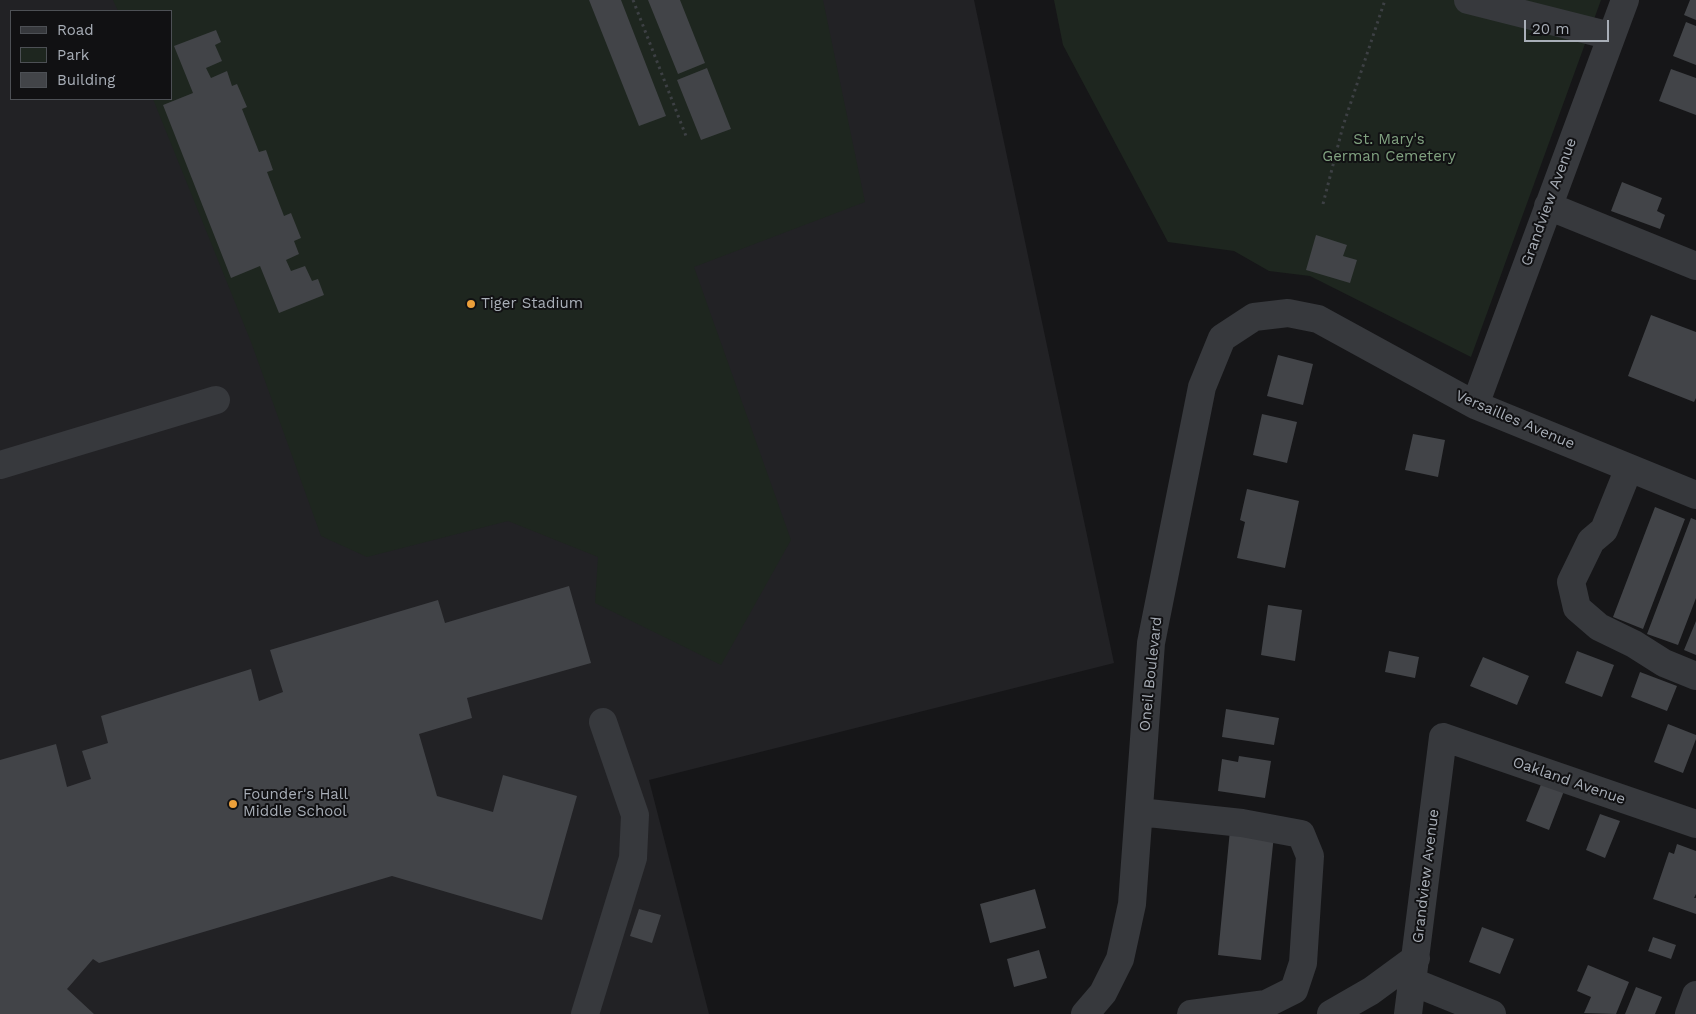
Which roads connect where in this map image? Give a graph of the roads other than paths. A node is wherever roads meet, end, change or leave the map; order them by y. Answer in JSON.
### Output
{"nodes":[{"id":1,"x":1468,"y":0,"type":"edge"},
{"id":2,"x":1625,"y":0,"type":"edge"},
{"id":3,"x":1611,"y":36,"type":"junction"},
{"id":4,"x":1548,"y":206,"type":"junction"},
{"id":5,"x":1696,"y":266,"type":"edge"},
{"id":6,"x":1254,"y":317,"type":"joint"},
{"id":7,"x":216,"y":400,"type":"dead end"},
{"id":8,"x":1475,"y":405,"type":"junction"},
{"id":9,"x":0,"y":465,"type":"edge"},
{"id":10,"x":1629,"y":468,"type":"junction"},
{"id":11,"x":1696,"y":495,"type":"edge"},
{"id":12,"x":1696,"y":676,"type":"edge"},
{"id":13,"x":603,"y":722,"type":"dead end"},
{"id":14,"x":1443,"y":737,"type":"joint"},
{"id":15,"x":1139,"y":812,"type":"junction"},
{"id":16,"x":1696,"y":824,"type":"edge"},
{"id":17,"x":1415,"y":970,"type":"junction"},
{"id":18,"x":1696,"y":995,"type":"edge"},
{"id":19,"x":1107,"y":1004,"type":"edge"},
{"id":20,"x":585,"y":1014,"type":"edge"},
{"id":21,"x":1085,"y":1014,"type":"edge"},
{"id":22,"x":1191,"y":1014,"type":"edge"},
{"id":23,"x":1331,"y":1014,"type":"edge"},
{"id":24,"x":1408,"y":1014,"type":"edge"},
{"id":25,"x":1492,"y":1014,"type":"edge"},
{"id":26,"x":1689,"y":1014,"type":"edge"}],
"edges":[{"from":1,"to":3,"type":"street"},
{"from":2,"to":3,"type":"street","name":"Grandview Avenue"},
{"from":3,"to":4,"type":"street","name":"Grandview Avenue"},
{"from":4,"to":5,"type":"street"},
{"from":4,"to":8,"type":"street","name":"Grandview Avenue"},
{"from":6,"to":8,"type":"street","name":"Versailles Avenue"},
{"from":6,"to":15,"type":"street","name":"Oneil Boulevard"},
{"from":7,"to":9,"type":"street"},
{"from":8,"to":10,"type":"street","name":"Versailles Avenue"},
{"from":10,"to":11,"type":"street","name":"Versailles Avenue"},
{"from":10,"to":12,"type":"street"},
{"from":13,"to":20,"type":"street"},
{"from":14,"to":16,"type":"street","name":"Oakland Avenue"},
{"from":14,"to":17,"type":"street","name":"Grandview Avenue"},
{"from":15,"to":19,"type":"street","name":"Oneil Boulevard"},
{"from":15,"to":22,"type":"street"},
{"from":17,"to":23,"type":"street"},
{"from":17,"to":24,"type":"street","name":"Grandview Avenue"},
{"from":17,"to":25,"type":"street"},
{"from":18,"to":26,"type":"street"},
{"from":19,"to":21,"type":"street","name":"Oneil Boulevard"}]}
